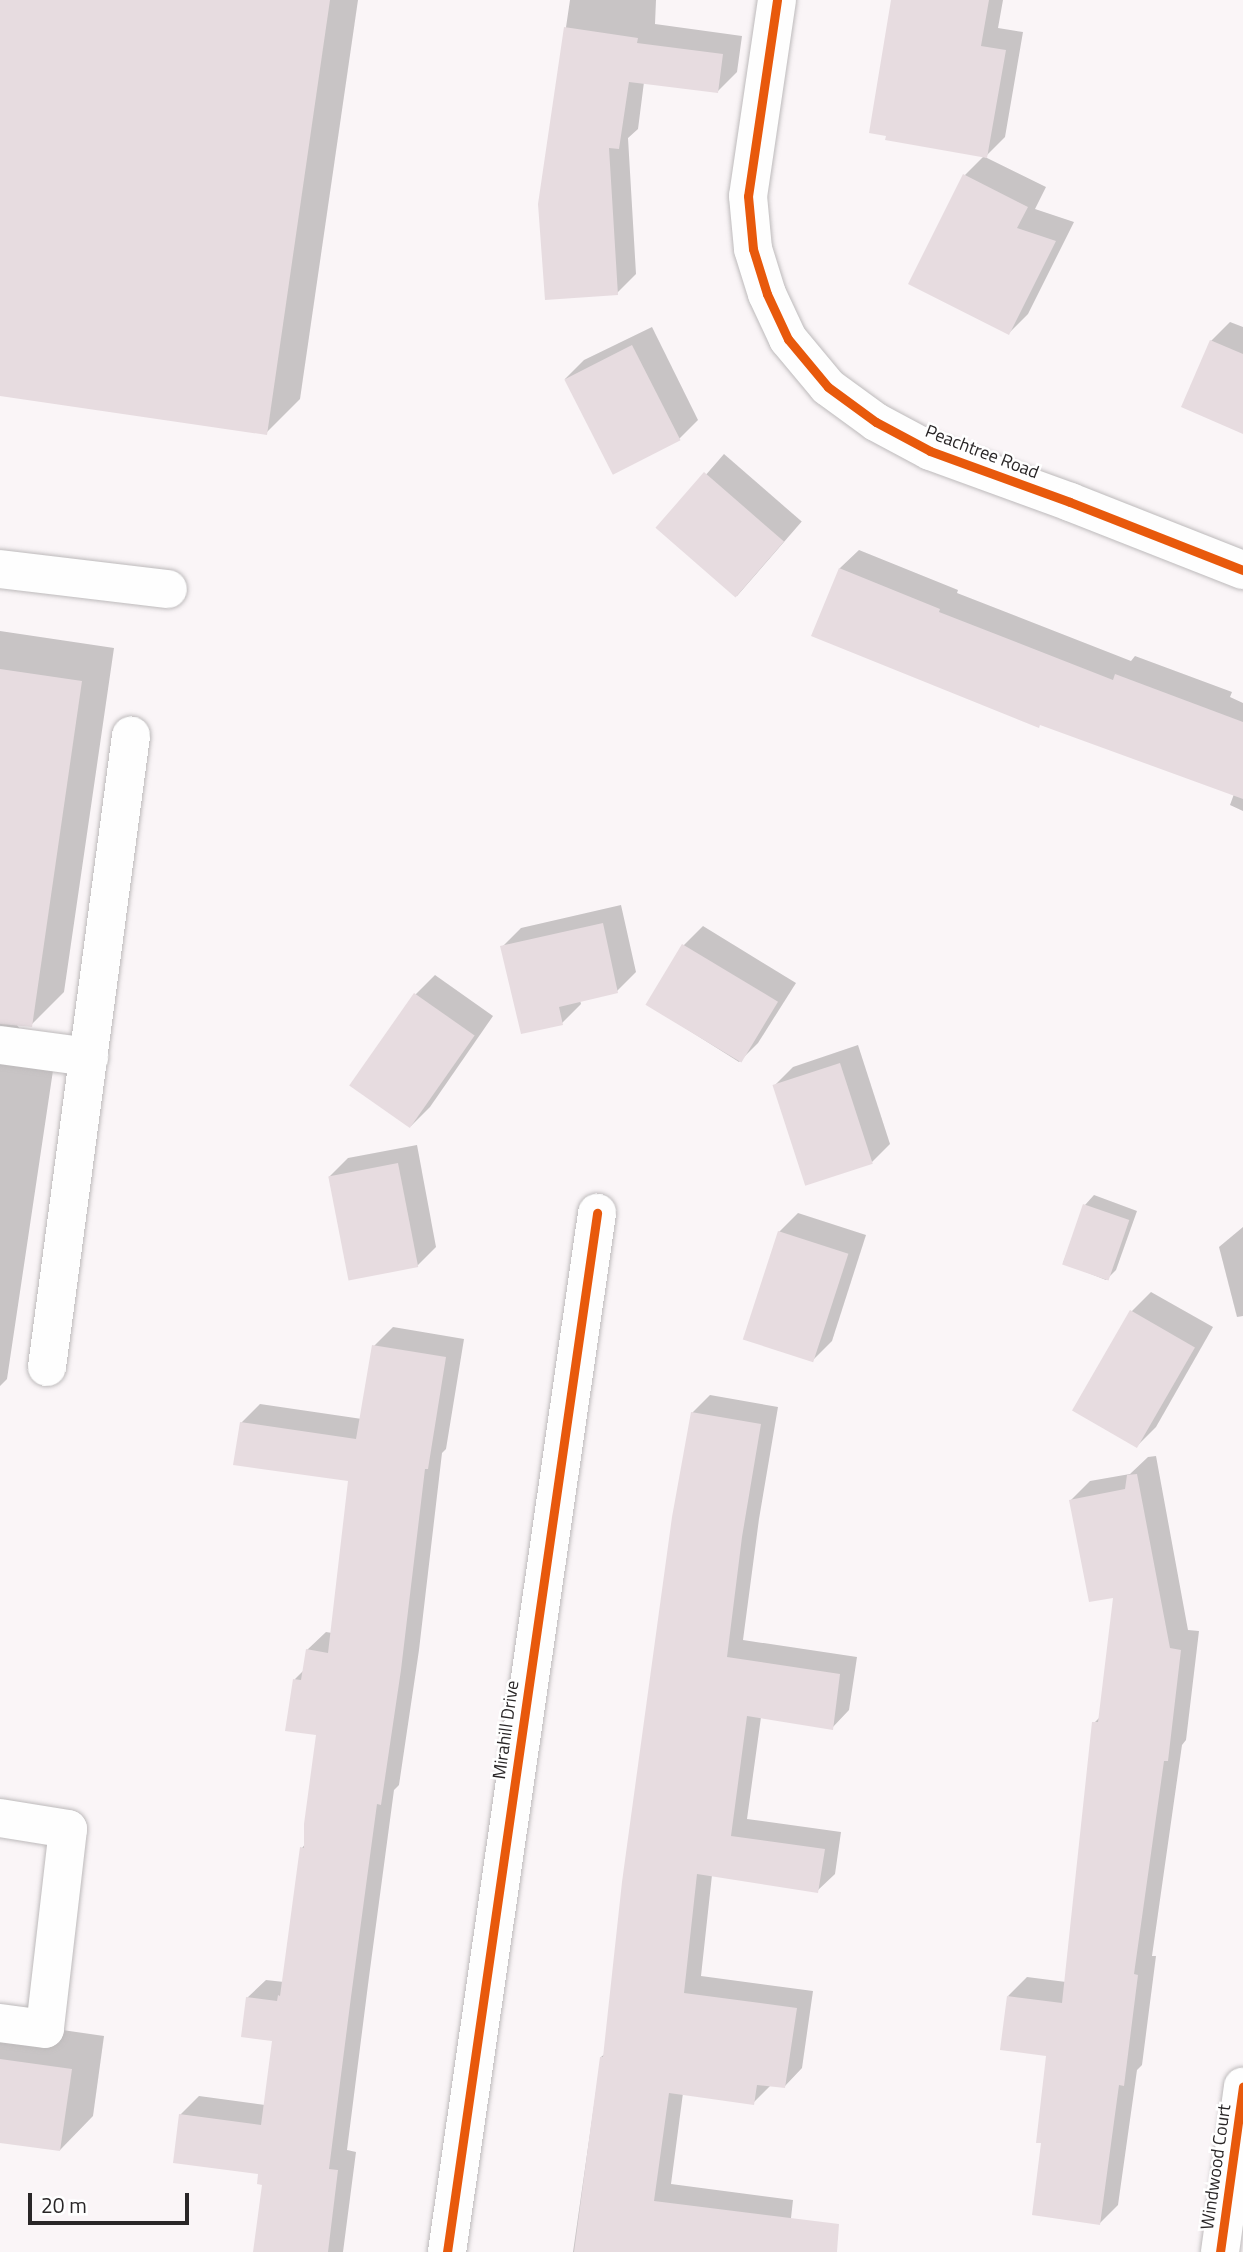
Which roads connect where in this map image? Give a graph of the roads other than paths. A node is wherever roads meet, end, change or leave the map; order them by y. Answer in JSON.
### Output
{"nodes":[{"id":1,"x":777,"y":0,"type":"edge"},
{"id":2,"x":0,"y":569,"type":"edge"},
{"id":3,"x":1243,"y":570,"type":"edge"},
{"id":4,"x":168,"y":589,"type":"dead end"},
{"id":5,"x":131,"y":736,"type":"dead end"},
{"id":6,"x":0,"y":1045,"type":"edge"},
{"id":7,"x":89,"y":1057,"type":"junction"},
{"id":8,"x":597,"y":1213,"type":"dead end"},
{"id":9,"x":47,"y":1367,"type":"dead end"},
{"id":10,"x":0,"y":1818,"type":"edge"},
{"id":11,"x":0,"y":2023,"type":"edge"},
{"id":12,"x":1243,"y":2087,"type":"edge"},
{"id":13,"x":447,"y":2252,"type":"edge"},
{"id":14,"x":1220,"y":2252,"type":"edge"}],
"edges":[{"from":1,"to":3,"type":"street","name":"Peachtree Road"},
{"from":2,"to":4,"type":"street"},
{"from":5,"to":7,"type":"street"},
{"from":6,"to":7,"type":"street"},
{"from":7,"to":9,"type":"street"},
{"from":8,"to":13,"type":"street","name":"Mirahill Drive"},
{"from":10,"to":11,"type":"street"},
{"from":12,"to":14,"type":"street","name":"Windwood Court"}]}
